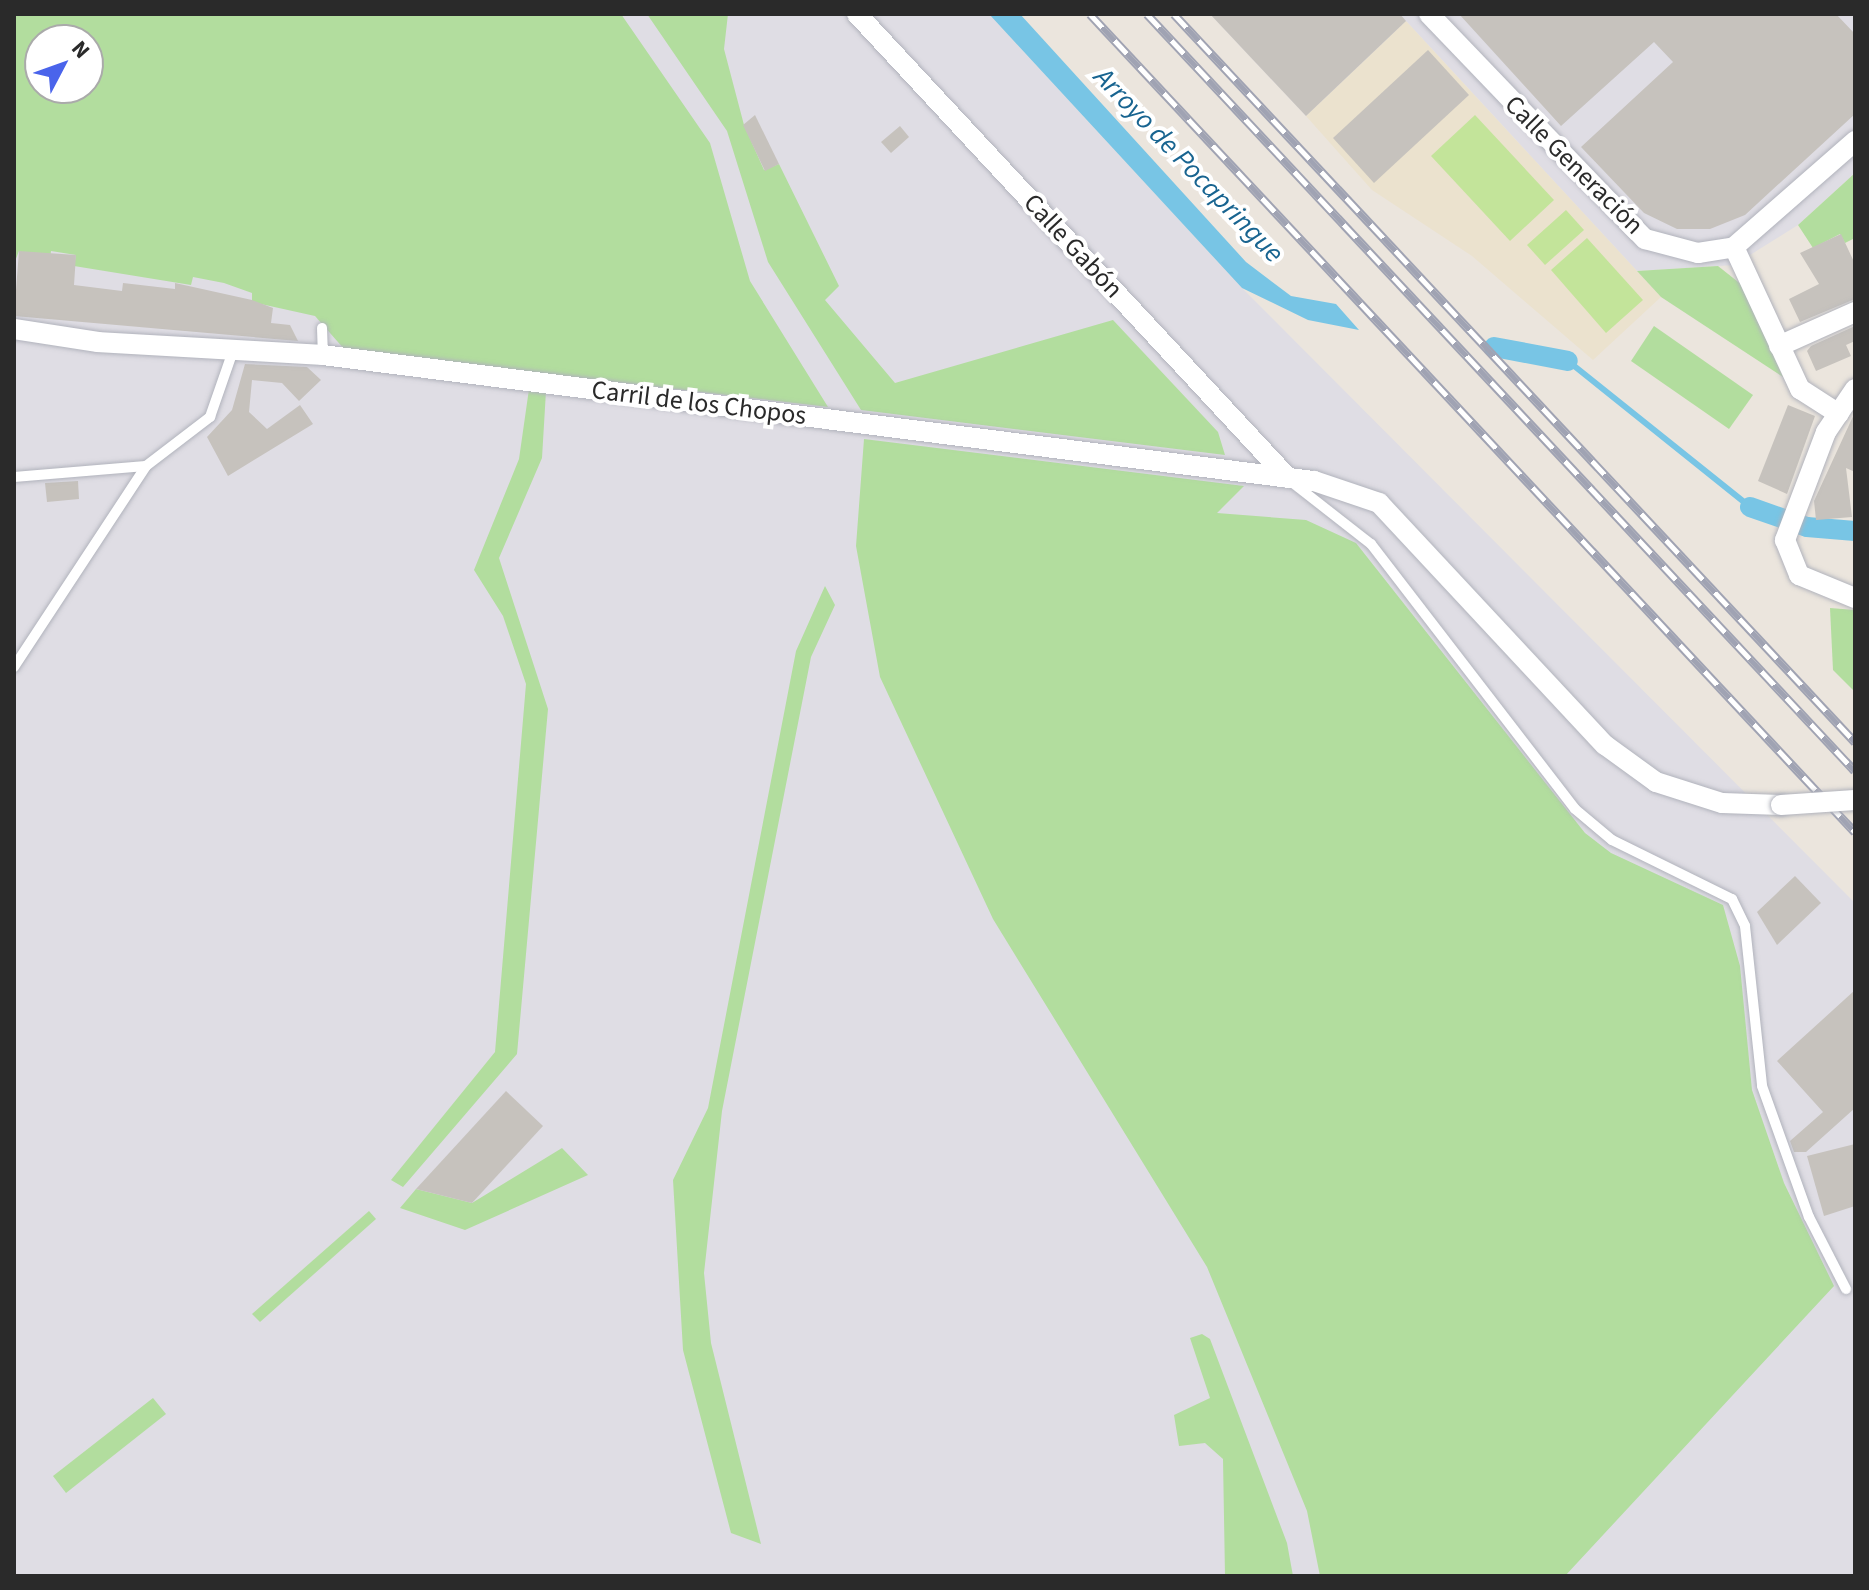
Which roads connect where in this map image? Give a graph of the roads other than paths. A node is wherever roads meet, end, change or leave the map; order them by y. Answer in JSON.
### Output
{"nodes":[{"id":1,"x":857,"y":14,"type":"edge"},
{"id":2,"x":1429,"y":14,"type":"edge"},
{"id":3,"x":1855,"y":141,"type":"edge"},
{"id":4,"x":1734,"y":247,"type":"junction"},
{"id":5,"x":1855,"y":312,"type":"edge"},
{"id":6,"x":322,"y":328,"type":"dead end"},
{"id":7,"x":14,"y":329,"type":"edge"},
{"id":8,"x":1779,"y":346,"type":"junction"},
{"id":9,"x":233,"y":351,"type":"junction"},
{"id":10,"x":323,"y":355,"type":"junction"},
{"id":11,"x":1850,"y":400,"type":"edge"},
{"id":12,"x":146,"y":466,"type":"junction"},
{"id":13,"x":14,"y":477,"type":"edge"},
{"id":14,"x":1288,"y":478,"type":"junction"},
{"id":15,"x":1855,"y":598,"type":"edge"},
{"id":16,"x":14,"y":667,"type":"edge"},
{"id":17,"x":1855,"y":800,"type":"edge"},
{"id":18,"x":1846,"y":1289,"type":"dead end"}],
"edges":[{"from":1,"to":14,"type":"street","name":"Calle Gabón"},
{"from":2,"to":4,"type":"street","name":"Calle Generación"},
{"from":3,"to":4,"type":"street"},
{"from":4,"to":8,"type":"street"},
{"from":5,"to":8,"type":"street"},
{"from":6,"to":10,"type":"lane"},
{"from":7,"to":9,"type":"street","name":"Carril de los Chopos"},
{"from":8,"to":11,"type":"street"},
{"from":9,"to":10,"type":"street","name":"Carril de los Chopos"},
{"from":9,"to":12,"type":"lane"},
{"from":10,"to":14,"type":"street","name":"Carril de los Chopos"},
{"from":11,"to":15,"type":"street"},
{"from":12,"to":13,"type":"lane"},
{"from":12,"to":16,"type":"lane"},
{"from":14,"to":17,"type":"street","name":"Carril de los Chopos","bridge":true},
{"from":14,"to":18,"type":"lane"}]}
